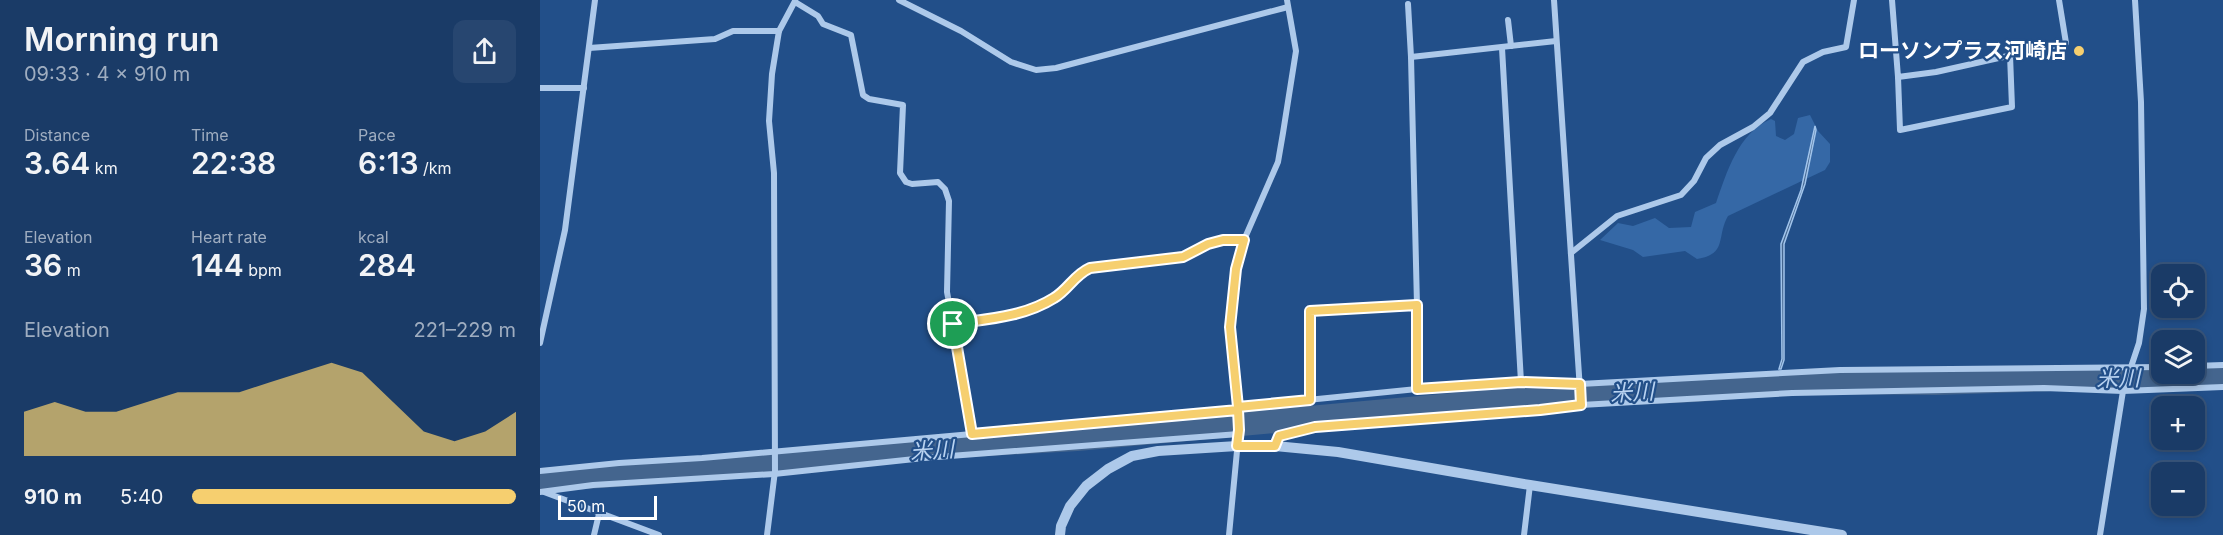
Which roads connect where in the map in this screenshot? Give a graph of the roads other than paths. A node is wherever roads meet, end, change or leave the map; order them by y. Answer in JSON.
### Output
{"nodes":[{"id":1,"x":595,"y":0,"type":"edge"},
{"id":2,"x":899,"y":0,"type":"edge"},
{"id":3,"x":1554,"y":0,"type":"edge"},
{"id":4,"x":1854,"y":0,"type":"edge"},
{"id":5,"x":1892,"y":0,"type":"edge"},
{"id":6,"x":2060,"y":0,"type":"edge"},
{"id":7,"x":2135,"y":0,"type":"edge"},
{"id":8,"x":795,"y":1,"type":"edge"},
{"id":9,"x":1287,"y":3,"type":"edge"},
{"id":10,"x":1408,"y":4,"type":"dead end"},
{"id":11,"x":1508,"y":20,"type":"dead end"},
{"id":12,"x":779,"y":32,"type":"junction"},
{"id":13,"x":1556,"y":41,"type":"junction"},
{"id":14,"x":1511,"y":46,"type":"junction"},
{"id":15,"x":589,"y":48,"type":"junction"},
{"id":16,"x":1503,"y":48,"type":"junction"},
{"id":17,"x":2010,"y":56,"type":"junction"},
{"id":18,"x":1411,"y":57,"type":"junction"},
{"id":19,"x":1898,"y":77,"type":"junction"},
{"id":20,"x":540,"y":88,"type":"edge"},
{"id":21,"x":584,"y":88,"type":"junction"},
{"id":22,"x":1244,"y":240,"type":"junction"},
{"id":23,"x":1571,"y":253,"type":"junction"},
{"id":24,"x":1417,"y":305,"type":"junction"},
{"id":25,"x":953,"y":324,"type":"junction"},
{"id":26,"x":540,"y":343,"type":"edge"},
{"id":27,"x":2223,"y":365,"type":"edge"},
{"id":28,"x":2205,"y":366,"type":"edge"},
{"id":29,"x":2151,"y":368,"type":"edge"},
{"id":30,"x":2131,"y":369,"type":"junction"},
{"id":31,"x":1521,"y":382,"type":"junction"},
{"id":32,"x":1580,"y":384,"type":"junction"},
{"id":33,"x":2223,"y":387,"type":"edge"},
{"id":34,"x":2124,"y":388,"type":"junction"},
{"id":35,"x":1417,"y":389,"type":"junction"},
{"id":36,"x":1310,"y":400,"type":"junction"},
{"id":37,"x":1581,"y":405,"type":"junction"},
{"id":38,"x":1238,"y":410,"type":"junction"},
{"id":39,"x":1239,"y":432,"type":"junction"},
{"id":40,"x":972,"y":434,"type":"junction"},
{"id":41,"x":1237,"y":446,"type":"junction"},
{"id":42,"x":1275,"y":446,"type":"junction"},
{"id":43,"x":773,"y":452,"type":"junction"},
{"id":44,"x":540,"y":471,"type":"edge"},
{"id":45,"x":774,"y":472,"type":"junction"},
{"id":46,"x":1530,"y":485,"type":"junction"},
{"id":47,"x":541,"y":491,"type":"edge"},
{"id":48,"x":600,"y":514,"type":"junction"},
{"id":49,"x":594,"y":535,"type":"edge"},
{"id":50,"x":658,"y":535,"type":"edge"},
{"id":51,"x":767,"y":535,"type":"edge"},
{"id":52,"x":1059,"y":535,"type":"edge"},
{"id":53,"x":1229,"y":535,"type":"edge"},
{"id":54,"x":1524,"y":535,"type":"edge"},
{"id":55,"x":1842,"y":535,"type":"edge"},
{"id":56,"x":2100,"y":535,"type":"edge"}],
"edges":[{"from":1,"to":15,"type":"street"},
{"from":2,"to":9,"type":"street"},
{"from":3,"to":13,"type":"street"},
{"from":4,"to":23,"type":"street"},
{"from":5,"to":19,"type":"street"},
{"from":6,"to":17,"type":"street"},
{"from":7,"to":30,"type":"street"},
{"from":8,"to":12,"type":"street"},
{"from":8,"to":25,"type":"street"},
{"from":9,"to":22,"type":"street"},
{"from":10,"to":18,"type":"street"},
{"from":11,"to":14,"type":"street"},
{"from":12,"to":15,"type":"street"},
{"from":12,"to":43,"type":"street"},
{"from":13,"to":14,"type":"street"},
{"from":13,"to":23,"type":"street"},
{"from":14,"to":16,"type":"street"},
{"from":15,"to":21,"type":"street"},
{"from":16,"to":18,"type":"street"},
{"from":16,"to":31,"type":"street"},
{"from":17,"to":19,"type":"street"},
{"from":17,"to":19,"type":"street"},
{"from":18,"to":24,"type":"street"},
{"from":20,"to":21,"type":"street"},
{"from":21,"to":26,"type":"street"},
{"from":22,"to":25,"type":"street"},
{"from":22,"to":38,"type":"street"},
{"from":23,"to":32,"type":"street"},
{"from":24,"to":35,"type":"street"},
{"from":24,"to":36,"type":"street"},
{"from":25,"to":40,"type":"street"},
{"from":27,"to":28,"type":"street"},
{"from":29,"to":30,"type":"street"},
{"from":30,"to":32,"type":"street"},
{"from":30,"to":34,"type":"street"},
{"from":31,"to":32,"type":"street"},
{"from":31,"to":35,"type":"street"},
{"from":32,"to":37,"type":"street"},
{"from":33,"to":34,"type":"street"},
{"from":34,"to":37,"type":"street"},
{"from":34,"to":56,"type":"street"},
{"from":35,"to":36,"type":"street"},
{"from":36,"to":38,"type":"street"},
{"from":37,"to":42,"type":"street"},
{"from":38,"to":39,"type":"street"},
{"from":38,"to":40,"type":"street"},
{"from":39,"to":41,"type":"street"},
{"from":39,"to":45,"type":"street"},
{"from":40,"to":43,"type":"street"},
{"from":41,"to":42,"type":"street"},
{"from":41,"to":52,"type":"street"},
{"from":41,"to":53,"type":"street"},
{"from":42,"to":46,"type":"street"},
{"from":43,"to":44,"type":"street"},
{"from":43,"to":45,"type":"street"},
{"from":45,"to":47,"type":"street"},
{"from":45,"to":51,"type":"street"},
{"from":46,"to":54,"type":"street"},
{"from":46,"to":55,"type":"street"},
{"from":47,"to":48,"type":"street"},
{"from":48,"to":49,"type":"street"},
{"from":48,"to":50,"type":"street"}]}
